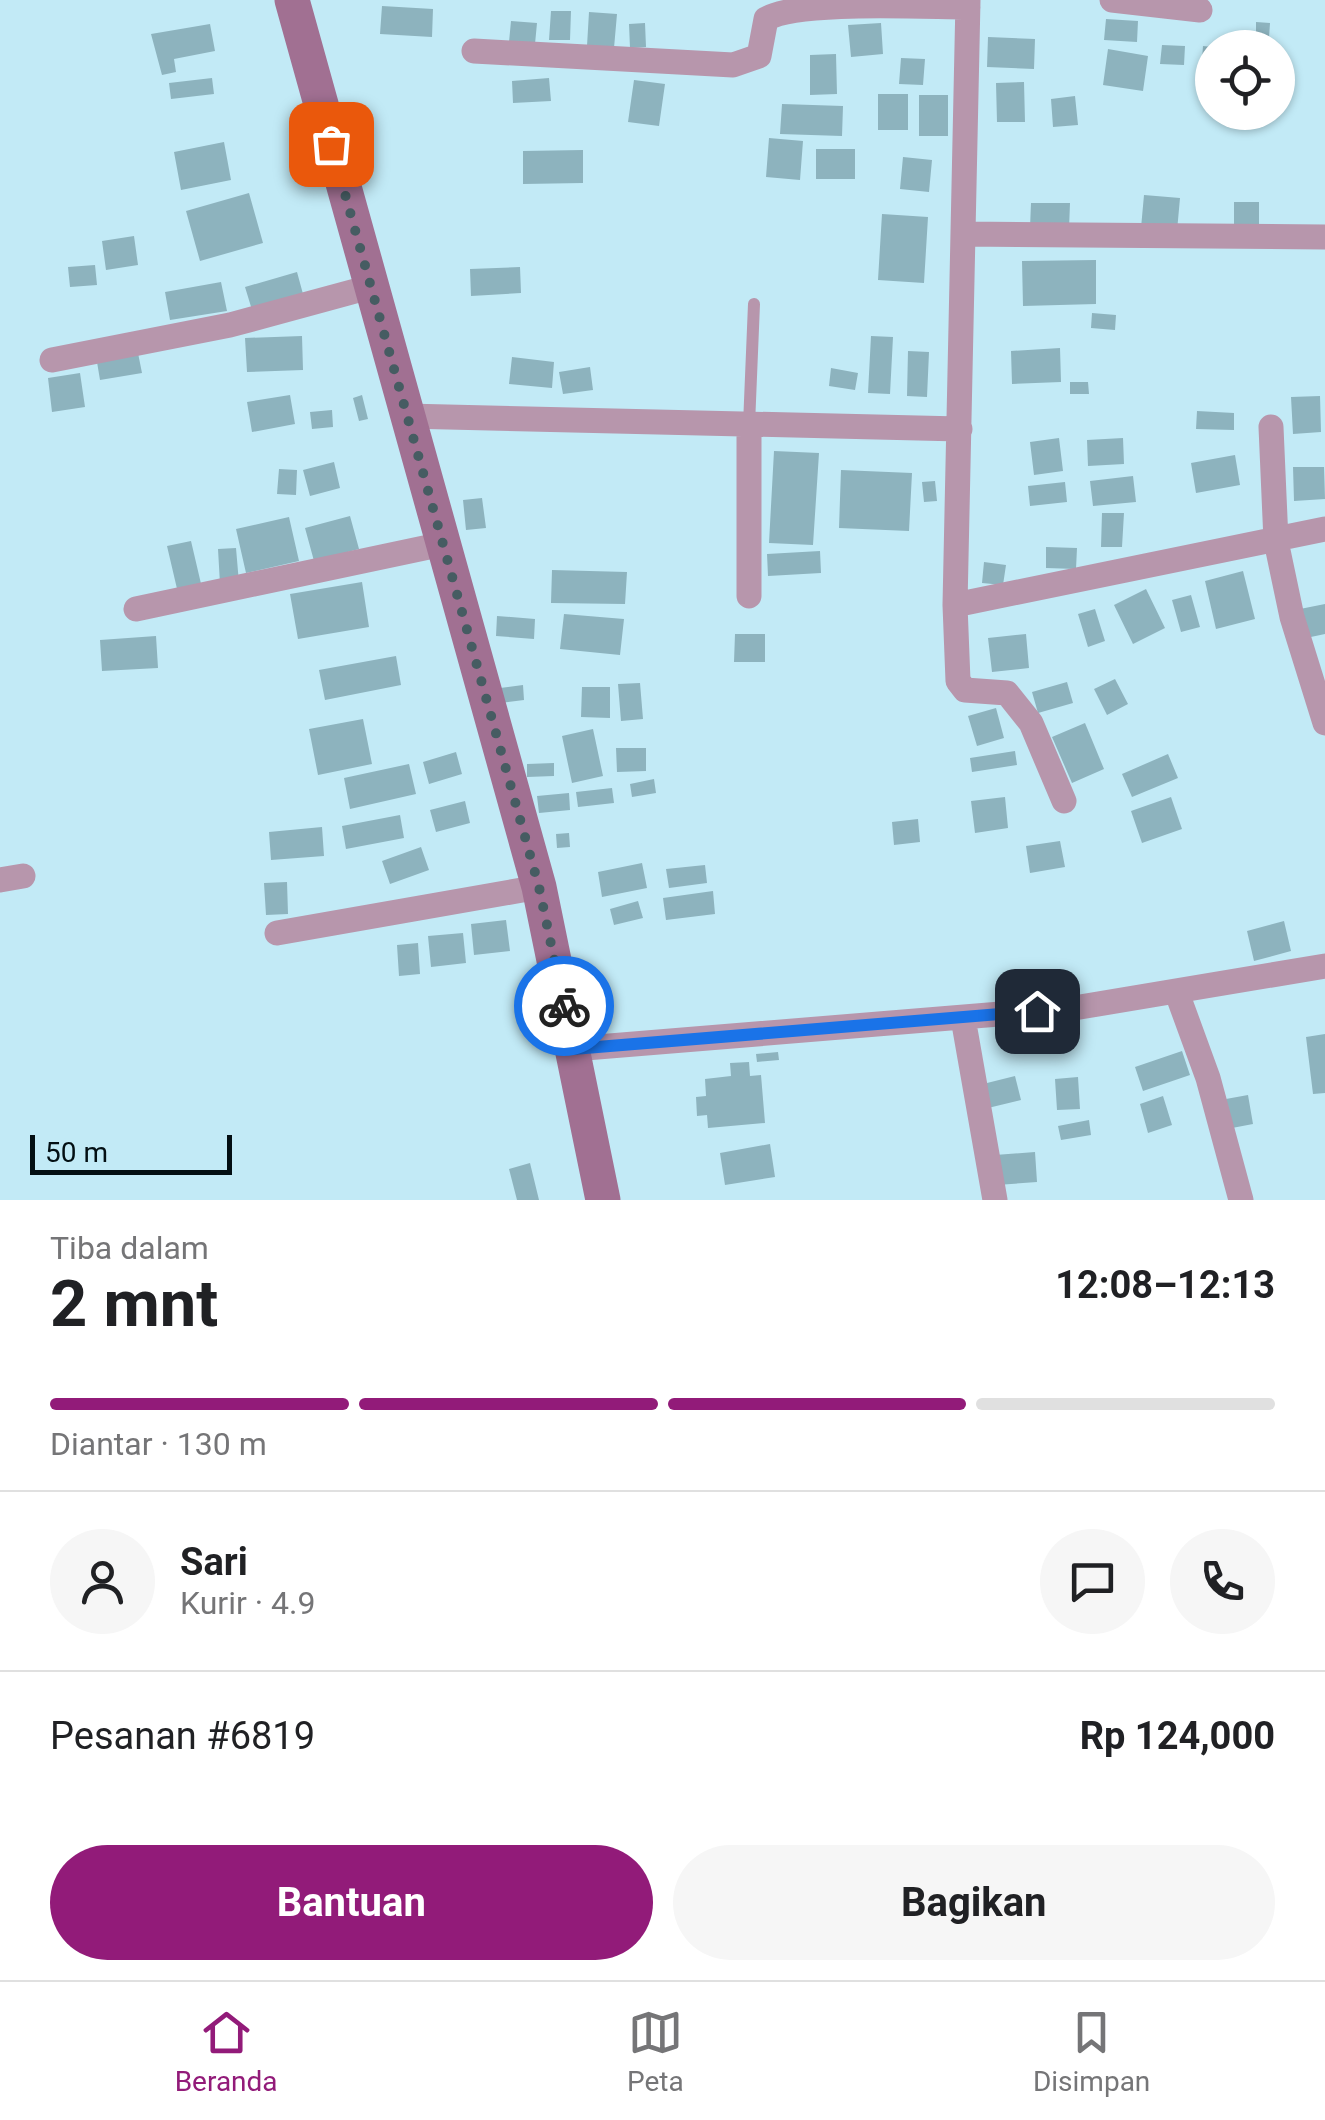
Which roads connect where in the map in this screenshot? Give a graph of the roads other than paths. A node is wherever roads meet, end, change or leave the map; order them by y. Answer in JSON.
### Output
{"nodes":[{"id":1,"x":292,"y":0,"type":"edge"},
{"id":2,"x":1112,"y":0,"type":"edge"},
{"id":3,"x":1162,"y":3,"type":"edge"},
{"id":4,"x":968,"y":4,"type":"edge"},
{"id":5,"x":1200,"y":10,"type":"dead end"},
{"id":6,"x":474,"y":51,"type":"dead end"},
{"id":7,"x":963,"y":234,"type":"junction"},
{"id":8,"x":1325,"y":237,"type":"edge"},
{"id":9,"x":370,"y":287,"type":"junction"},
{"id":10,"x":754,"y":304,"type":"dead end"},
{"id":11,"x":52,"y":360,"type":"dead end"},
{"id":12,"x":406,"y":416,"type":"junction"},
{"id":13,"x":749,"y":424,"type":"junction"},
{"id":14,"x":1270,"y":428,"type":"dead end"},
{"id":15,"x":960,"y":429,"type":"junction"},
{"id":16,"x":1325,"y":528,"type":"edge"},
{"id":17,"x":1276,"y":540,"type":"junction"},
{"id":18,"x":443,"y":544,"type":"junction"},
{"id":19,"x":749,"y":596,"type":"dead end"},
{"id":20,"x":955,"y":605,"type":"junction"},
{"id":21,"x":136,"y":609,"type":"dead end"},
{"id":22,"x":1316,"y":665,"type":"edge"},
{"id":23,"x":1325,"y":723,"type":"edge"},
{"id":24,"x":1064,"y":801,"type":"dead end"},
{"id":25,"x":539,"y":887,"type":"junction"},
{"id":26,"x":277,"y":933,"type":"dead end"},
{"id":27,"x":1325,"y":966,"type":"edge"},
{"id":28,"x":1176,"y":993,"type":"junction"},
{"id":29,"x":963,"y":1018,"type":"junction"},
{"id":30,"x":573,"y":1049,"type":"junction"},
{"id":31,"x":604,"y":1200,"type":"edge"},
{"id":32,"x":995,"y":1200,"type":"edge"},
{"id":33,"x":1241,"y":1200,"type":"edge"}],
"edges":[{"from":1,"to":9,"type":"street"},
{"from":2,"to":3,"type":"street"},
{"from":3,"to":5,"type":"street"},
{"from":4,"to":6,"type":"street"},
{"from":4,"to":7,"type":"street"},
{"from":7,"to":8,"type":"street"},
{"from":7,"to":15,"type":"street"},
{"from":9,"to":11,"type":"street"},
{"from":9,"to":12,"type":"street"},
{"from":10,"to":13,"type":"lane"},
{"from":12,"to":13,"type":"street"},
{"from":12,"to":18,"type":"street"},
{"from":13,"to":15,"type":"street"},
{"from":13,"to":19,"type":"street"},
{"from":14,"to":17,"type":"street"},
{"from":15,"to":20,"type":"street"},
{"from":16,"to":17,"type":"street"},
{"from":17,"to":20,"type":"street"},
{"from":17,"to":22,"type":"street"},
{"from":18,"to":21,"type":"street"},
{"from":18,"to":25,"type":"street"},
{"from":20,"to":24,"type":"street"},
{"from":22,"to":23,"type":"street"},
{"from":25,"to":26,"type":"street"},
{"from":25,"to":30,"type":"street"},
{"from":27,"to":28,"type":"street"},
{"from":28,"to":29,"type":"street"},
{"from":28,"to":33,"type":"street"},
{"from":29,"to":30,"type":"street"},
{"from":29,"to":32,"type":"street"},
{"from":30,"to":31,"type":"street"}]}
